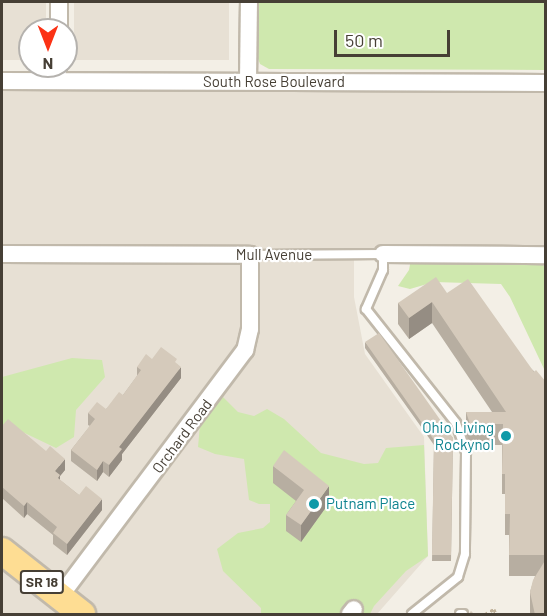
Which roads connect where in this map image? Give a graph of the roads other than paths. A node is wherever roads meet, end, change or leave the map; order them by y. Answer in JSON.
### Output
{"nodes":[{"id":1,"x":59,"y":2,"type":"edge"},
{"id":2,"x":249,"y":2,"type":"edge"},
{"id":3,"x":59,"y":18,"type":"edge"},
{"id":4,"x":78,"y":75,"type":"edge"},
{"id":5,"x":26,"y":78,"type":"edge"},
{"id":6,"x":2,"y":81,"type":"edge"},
{"id":7,"x":248,"y":81,"type":"junction"},
{"id":8,"x":546,"y":83,"type":"edge"},
{"id":9,"x":2,"y":254,"type":"edge"},
{"id":10,"x":383,"y":254,"type":"junction"},
{"id":11,"x":250,"y":255,"type":"junction"},
{"id":12,"x":546,"y":255,"type":"edge"},
{"id":13,"x":2,"y":551,"type":"edge"},
{"id":14,"x":60,"y":596,"type":"junction"},
{"id":15,"x":82,"y":615,"type":"edge"},
{"id":16,"x":412,"y":615,"type":"edge"}],
"edges":[{"from":1,"to":3,"type":"street"},
{"from":2,"to":7,"type":"street"},
{"from":4,"to":7,"type":"street","name":"South Rose Boulevard"},
{"from":5,"to":6,"type":"street","name":"South Rose Boulevard"},
{"from":7,"to":8,"type":"street","name":"South Rose Boulevard"},
{"from":9,"to":11,"type":"street","name":"Mull Avenue"},
{"from":10,"to":11,"type":"lane","name":"Mull Avenue"},
{"from":10,"to":12,"type":"street","name":"Mull Avenue"},
{"from":10,"to":16,"type":"lane"},
{"from":11,"to":14,"type":"street","name":"Orchard Road"},
{"from":13,"to":14,"type":"main road","number":"SR 18"},
{"from":14,"to":15,"type":"main road","number":"SR 18"}]}
